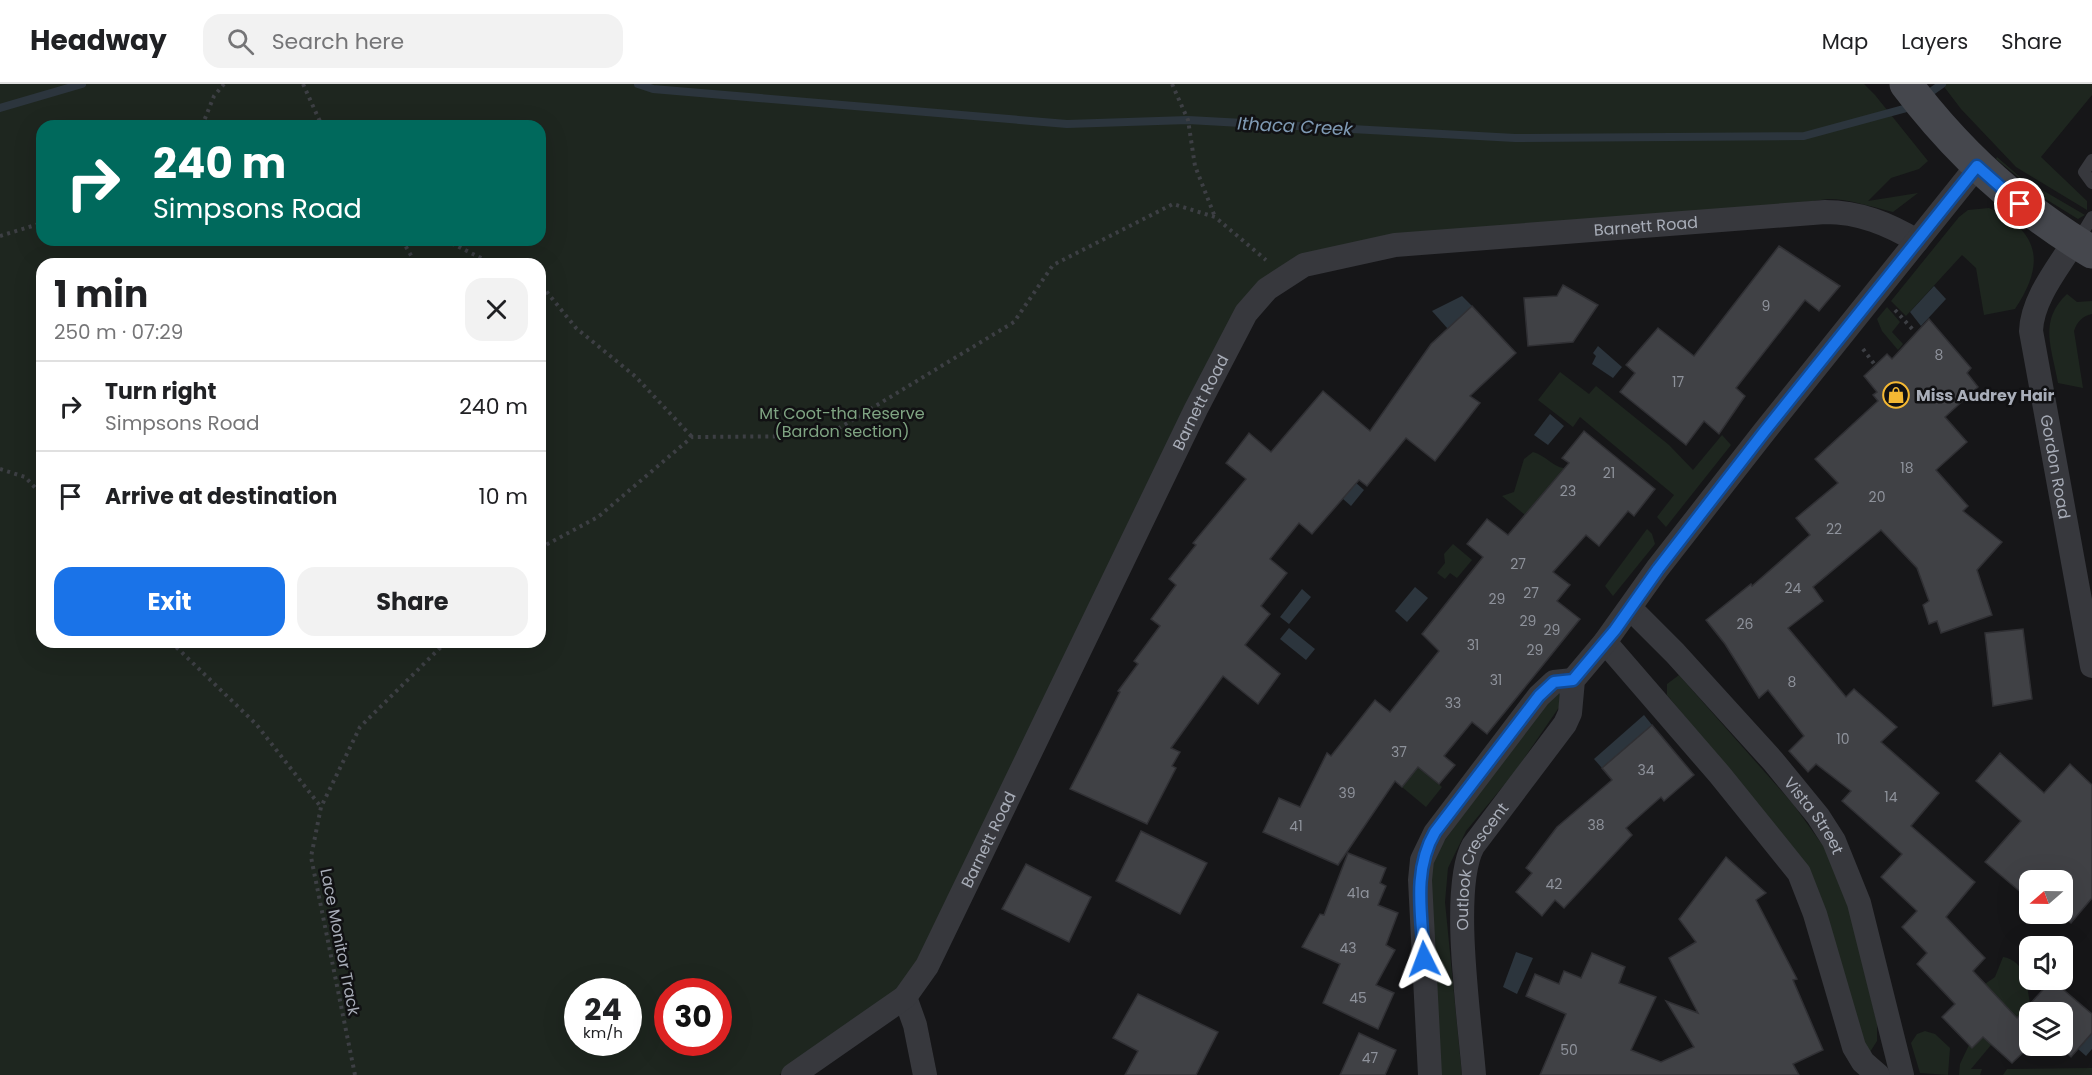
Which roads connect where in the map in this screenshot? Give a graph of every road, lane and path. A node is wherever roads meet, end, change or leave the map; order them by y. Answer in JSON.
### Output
{"nodes":[{"id":1,"x":224,"y":84,"type":"edge"},
{"id":2,"x":303,"y":84,"type":"edge"},
{"id":3,"x":1172,"y":84,"type":"edge"},
{"id":4,"x":1906,"y":84,"type":"edge"},
{"id":5,"x":204,"y":120,"type":"edge"},
{"id":6,"x":319,"y":120,"type":"edge"},
{"id":7,"x":2092,"y":160,"type":"edge"},
{"id":8,"x":1977,"y":166,"type":"junction"},
{"id":9,"x":2092,"y":183,"type":"edge"},
{"id":10,"x":1215,"y":218,"type":"junction"},
{"id":11,"x":36,"y":225,"type":"edge"},
{"id":12,"x":0,"y":236,"type":"edge"},
{"id":13,"x":2084,"y":238,"type":"edge"},
{"id":14,"x":1917,"y":242,"type":"junction"},
{"id":15,"x":457,"y":246,"type":"edge"},
{"id":16,"x":481,"y":258,"type":"edge"},
{"id":17,"x":1286,"y":276,"type":"junction"},
{"id":18,"x":546,"y":291,"type":"edge"},
{"id":19,"x":1895,"y":310,"type":"dead end"},
{"id":20,"x":1915,"y":332,"type":"dead end"},
{"id":21,"x":1862,"y":349,"type":"dead end"},
{"id":22,"x":1875,"y":365,"type":"dead end"},
{"id":23,"x":693,"y":438,"type":"junction"},
{"id":24,"x":0,"y":469,"type":"edge"},
{"id":25,"x":36,"y":489,"type":"edge"},
{"id":26,"x":546,"y":545,"type":"edge"},
{"id":27,"x":1630,"y":608,"type":"junction"},
{"id":28,"x":1605,"y":642,"type":"junction"},
{"id":29,"x":177,"y":648,"type":"edge"},
{"id":30,"x":440,"y":648,"type":"edge"},
{"id":31,"x":2092,"y":666,"type":"edge"},
{"id":32,"x":1573,"y":680,"type":"junction"},
{"id":33,"x":321,"y":807,"type":"junction"},
{"id":34,"x":905,"y":997,"type":"junction"},
{"id":35,"x":355,"y":1075,"type":"edge"},
{"id":36,"x":794,"y":1075,"type":"edge"},
{"id":37,"x":925,"y":1075,"type":"edge"},
{"id":38,"x":1430,"y":1075,"type":"edge"},
{"id":39,"x":1474,"y":1075,"type":"edge"},
{"id":40,"x":1878,"y":1075,"type":"edge"},
{"id":41,"x":1902,"y":1075,"type":"edge"}],
"edges":[{"from":1,"to":5,"type":"path"},
{"from":2,"to":6,"type":"path"},
{"from":3,"to":10,"type":"path"},
{"from":4,"to":8,"type":"main road"},
{"from":7,"to":9,"type":"lane"},
{"from":8,"to":13,"type":"main road"},
{"from":8,"to":14,"type":"street"},
{"from":10,"to":17,"type":"path"},
{"from":10,"to":23,"type":"path"},
{"from":11,"to":12,"type":"path"},
{"from":13,"to":31,"type":"street","name":"Gordon Road"},
{"from":14,"to":17,"type":"street","name":"Barnett Road"},
{"from":14,"to":27,"type":"street"},
{"from":15,"to":16,"type":"path"},
{"from":17,"to":34,"type":"street","name":"Barnett Road"},
{"from":18,"to":23,"type":"path"},
{"from":19,"to":20,"type":"path"},
{"from":21,"to":22,"type":"path"},
{"from":23,"to":26,"type":"path"},
{"from":24,"to":25,"type":"path"},
{"from":27,"to":28,"type":"street"},
{"from":27,"to":41,"type":"street","name":"Vista Street"},
{"from":28,"to":32,"type":"street"},
{"from":28,"to":40,"type":"street"},
{"from":29,"to":33,"type":"path"},
{"from":30,"to":33,"type":"path","name":"Lace Monitor Track"},
{"from":32,"to":38,"type":"street"},
{"from":32,"to":39,"type":"street","name":"Outlook Crescent"},
{"from":33,"to":35,"type":"path","name":"Lace Monitor Track"},
{"from":34,"to":36,"type":"street","name":"Barnett Road"},
{"from":34,"to":37,"type":"street"}]}
